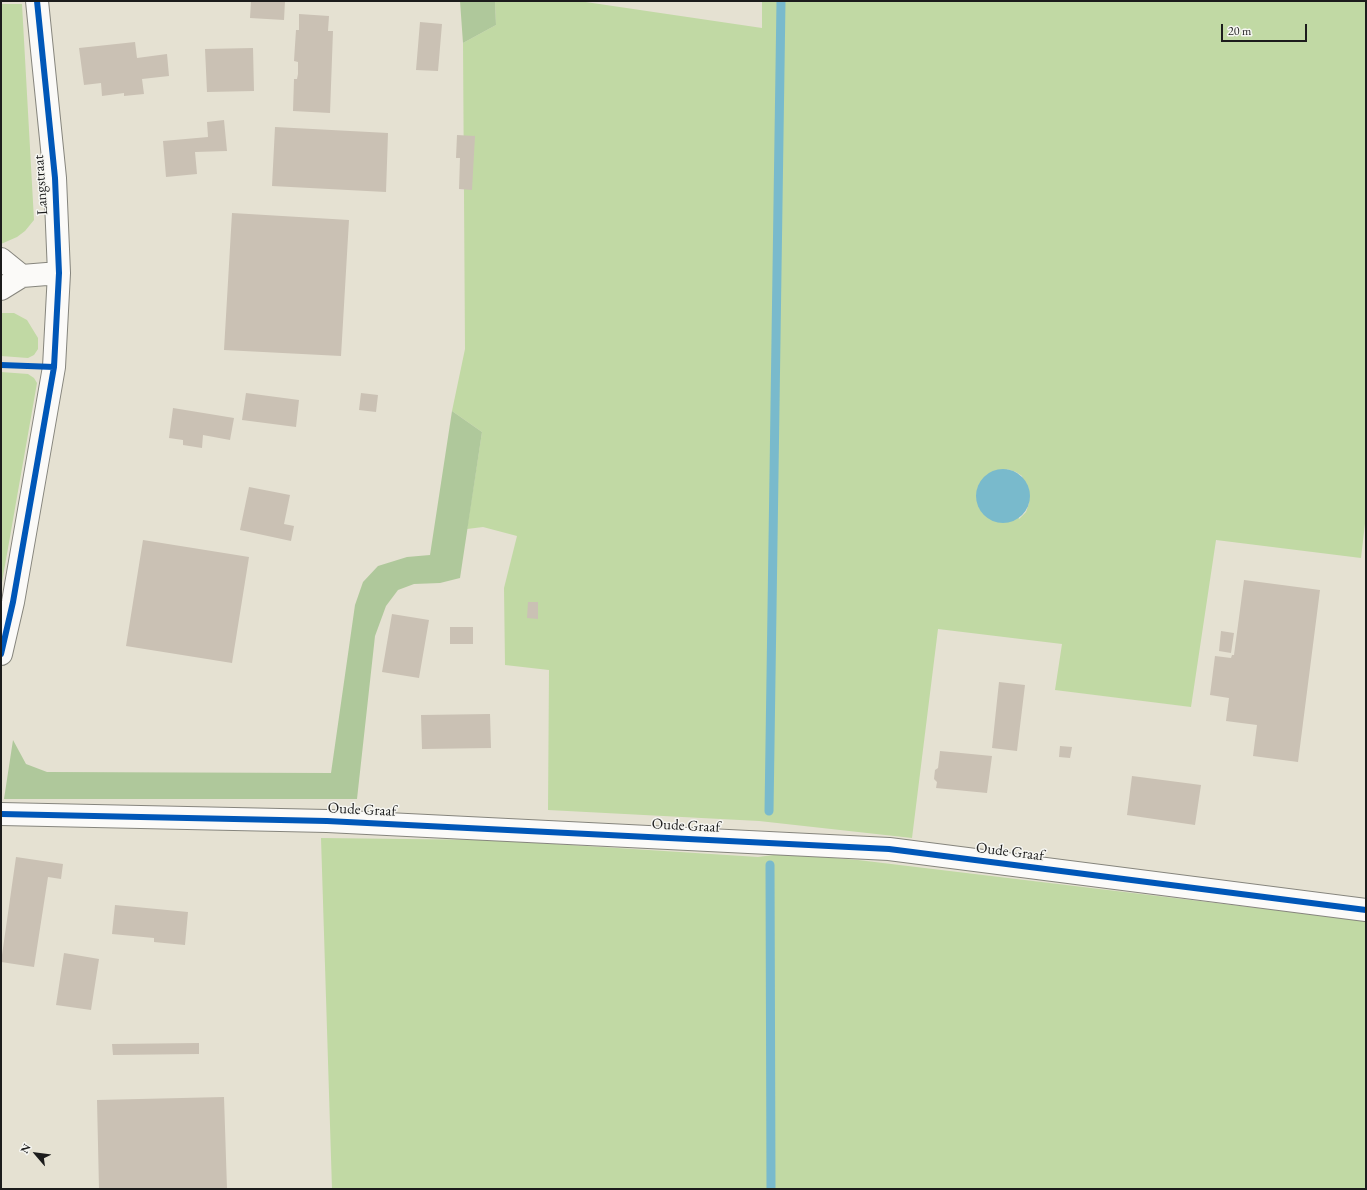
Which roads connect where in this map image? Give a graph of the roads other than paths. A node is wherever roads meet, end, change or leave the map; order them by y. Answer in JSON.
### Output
{"nodes":[{"id":1,"x":37,"y":1,"type":"edge"},
{"id":2,"x":1,"y":258,"type":"edge"},
{"id":3,"x":59,"y":273,"type":"junction"},
{"id":4,"x":22,"y":276,"type":"junction"},
{"id":5,"x":1,"y":289,"type":"edge"},
{"id":6,"x":1,"y":654,"type":"edge"},
{"id":7,"x":1,"y":814,"type":"edge"},
{"id":8,"x":1366,"y":910,"type":"edge"}],
"edges":[{"from":1,"to":3,"type":"street","name":"Langstraat"},
{"from":2,"to":4,"type":"street"},
{"from":3,"to":4,"type":"street"},
{"from":3,"to":6,"type":"street","name":"Langstraat"},
{"from":4,"to":5,"type":"street"},
{"from":7,"to":8,"type":"street","name":"Oude Graaf"}]}
